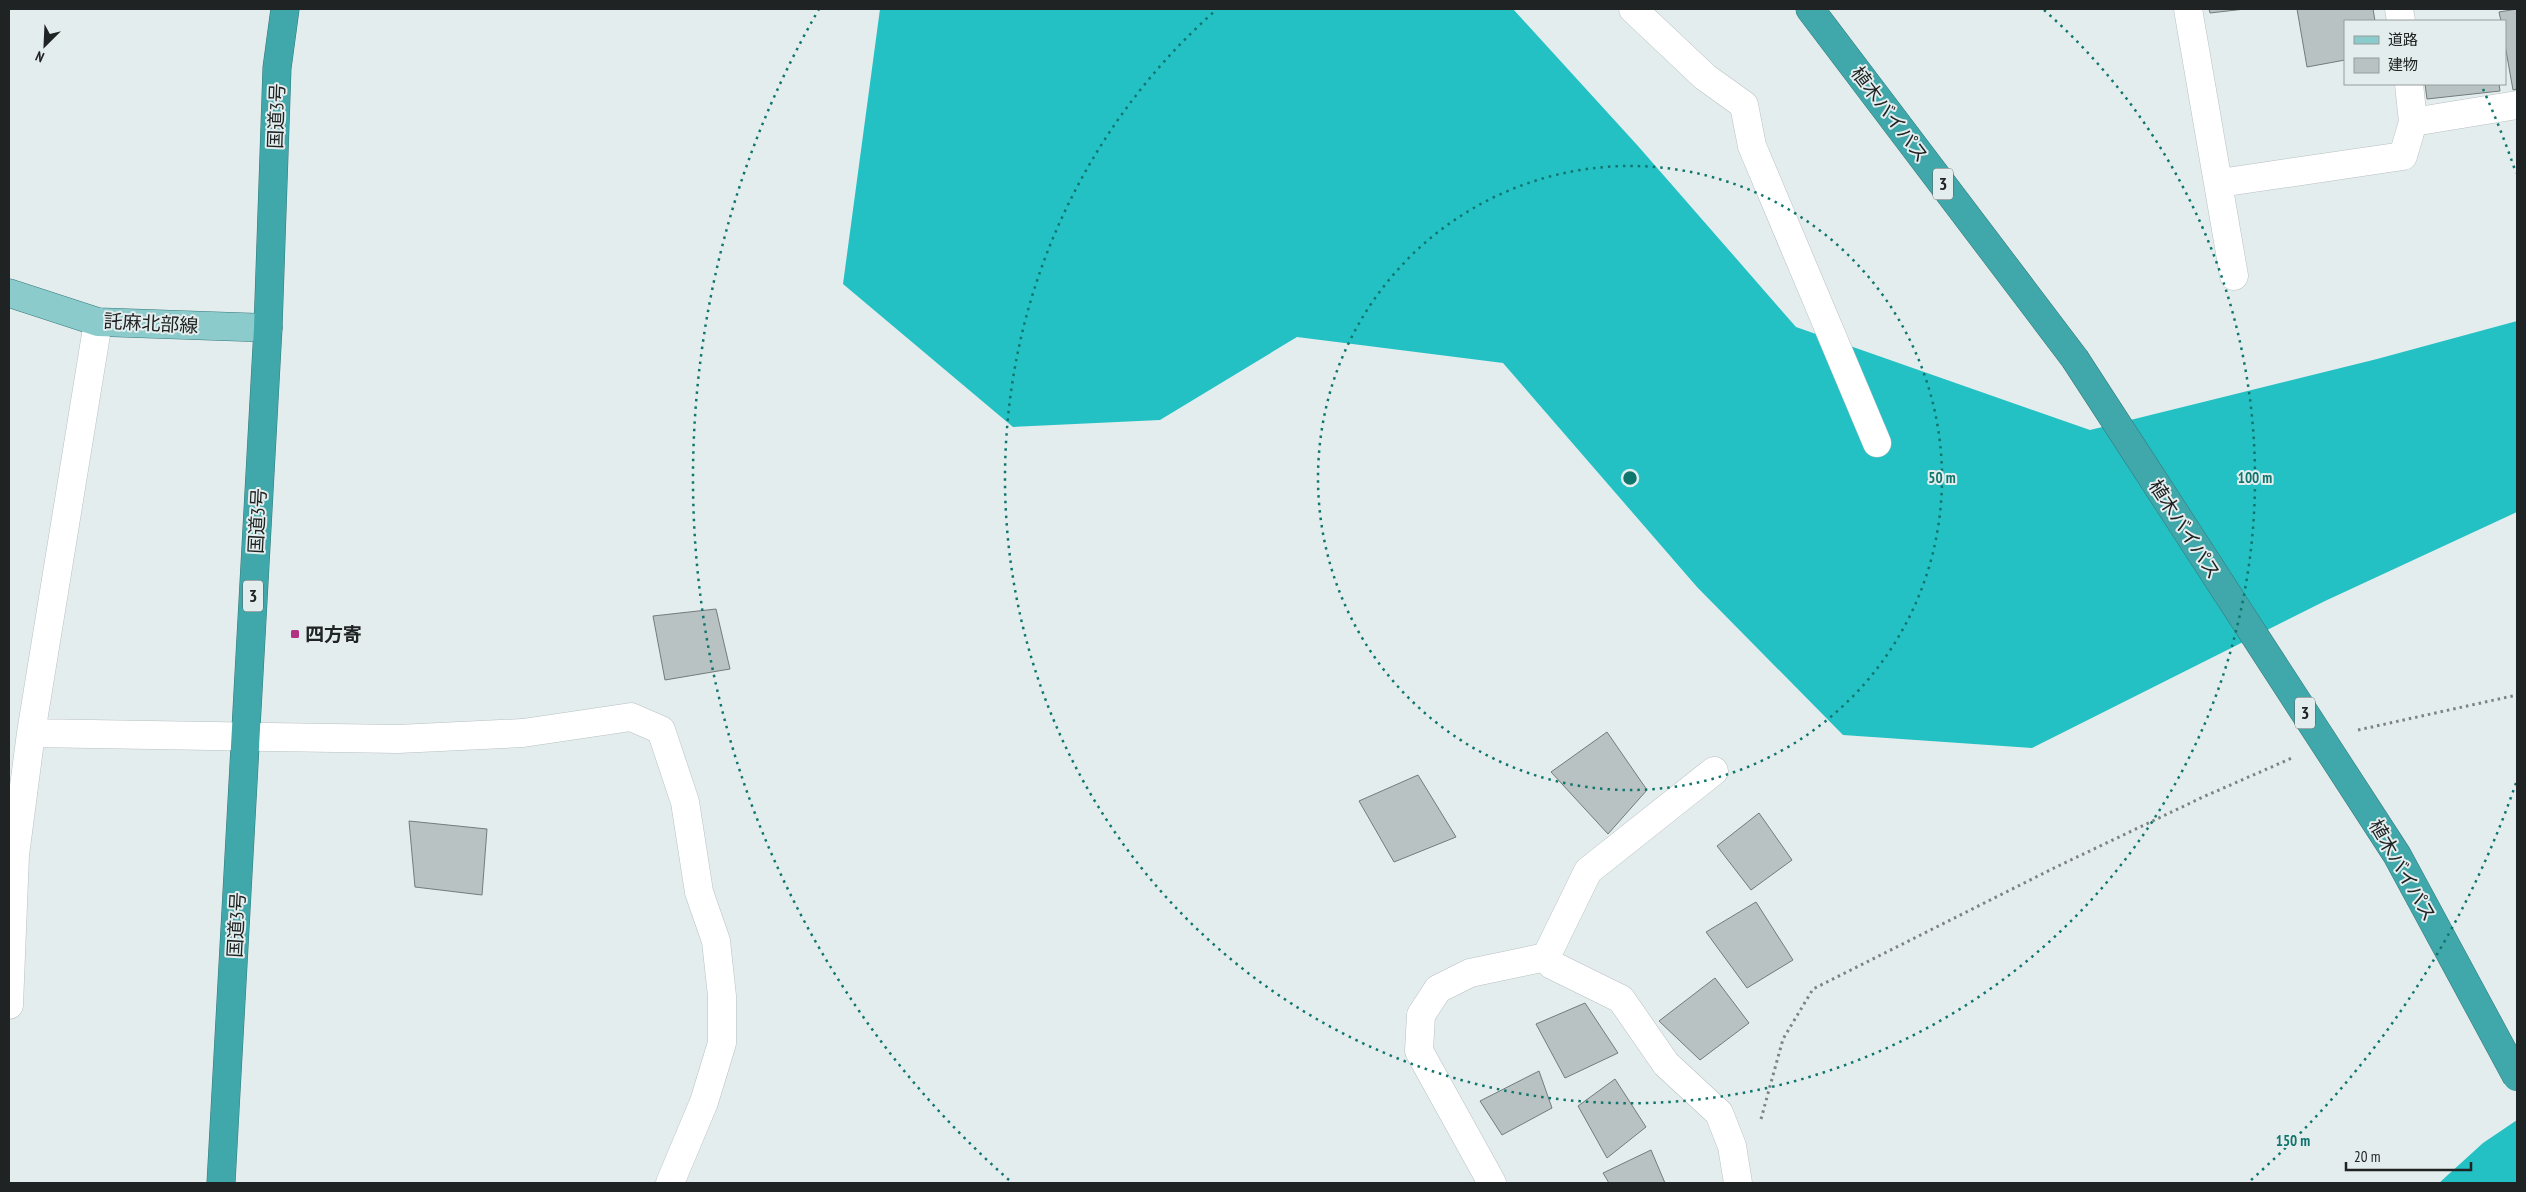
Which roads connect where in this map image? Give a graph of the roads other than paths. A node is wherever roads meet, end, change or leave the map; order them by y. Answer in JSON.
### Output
{"nodes":[{"id":1,"x":285,"y":9,"type":"edge"},
{"id":2,"x":1633,"y":9,"type":"edge"},
{"id":3,"x":1810,"y":9,"type":"edge"},
{"id":4,"x":2188,"y":9,"type":"edge"},
{"id":5,"x":2408,"y":85,"type":"edge"},
{"id":6,"x":2517,"y":105,"type":"edge"},
{"id":7,"x":2413,"y":122,"type":"junction"},
{"id":8,"x":2220,"y":183,"type":"junction"},
{"id":9,"x":2234,"y":276,"type":"dead end"},
{"id":10,"x":9,"y":293,"type":"edge"},
{"id":11,"x":98,"y":322,"type":"junction"},
{"id":12,"x":268,"y":328,"type":"junction"},
{"id":13,"x":1877,"y":443,"type":"dead end"},
{"id":14,"x":31,"y":733,"type":"junction"},
{"id":15,"x":244,"y":737,"type":"junction"},
{"id":16,"x":1714,"y":771,"type":"dead end"},
{"id":17,"x":1546,"y":957,"type":"junction"},
{"id":18,"x":9,"y":1005,"type":"edge"},
{"id":19,"x":2517,"y":1077,"type":"edge"},
{"id":20,"x":220,"y":1183,"type":"edge"},
{"id":21,"x":670,"y":1183,"type":"edge"},
{"id":22,"x":1492,"y":1183,"type":"edge"},
{"id":23,"x":1738,"y":1183,"type":"edge"}],
"edges":[{"from":1,"to":12,"type":"highway","name":"国道3号","number":"3"},
{"from":2,"to":13,"type":"street"},
{"from":3,"to":19,"type":"highway","name":"植木バイパス","number":"3","bridge":true},
{"from":4,"to":8,"type":"street"},
{"from":5,"to":7,"type":"street"},
{"from":6,"to":7,"type":"street"},
{"from":7,"to":8,"type":"street"},
{"from":8,"to":9,"type":"street"},
{"from":10,"to":11,"type":"main road","name":"託麻北部線"},
{"from":11,"to":12,"type":"main road","name":"託麻北部線"},
{"from":11,"to":14,"type":"street"},
{"from":12,"to":15,"type":"highway","name":"国道3号","number":"3"},
{"from":14,"to":15,"type":"street"},
{"from":14,"to":18,"type":"street"},
{"from":15,"to":20,"type":"highway","name":"国道3号","number":"3"},
{"from":15,"to":21,"type":"street"},
{"from":16,"to":17,"type":"street"},
{"from":17,"to":22,"type":"street"},
{"from":17,"to":23,"type":"street"}]}
